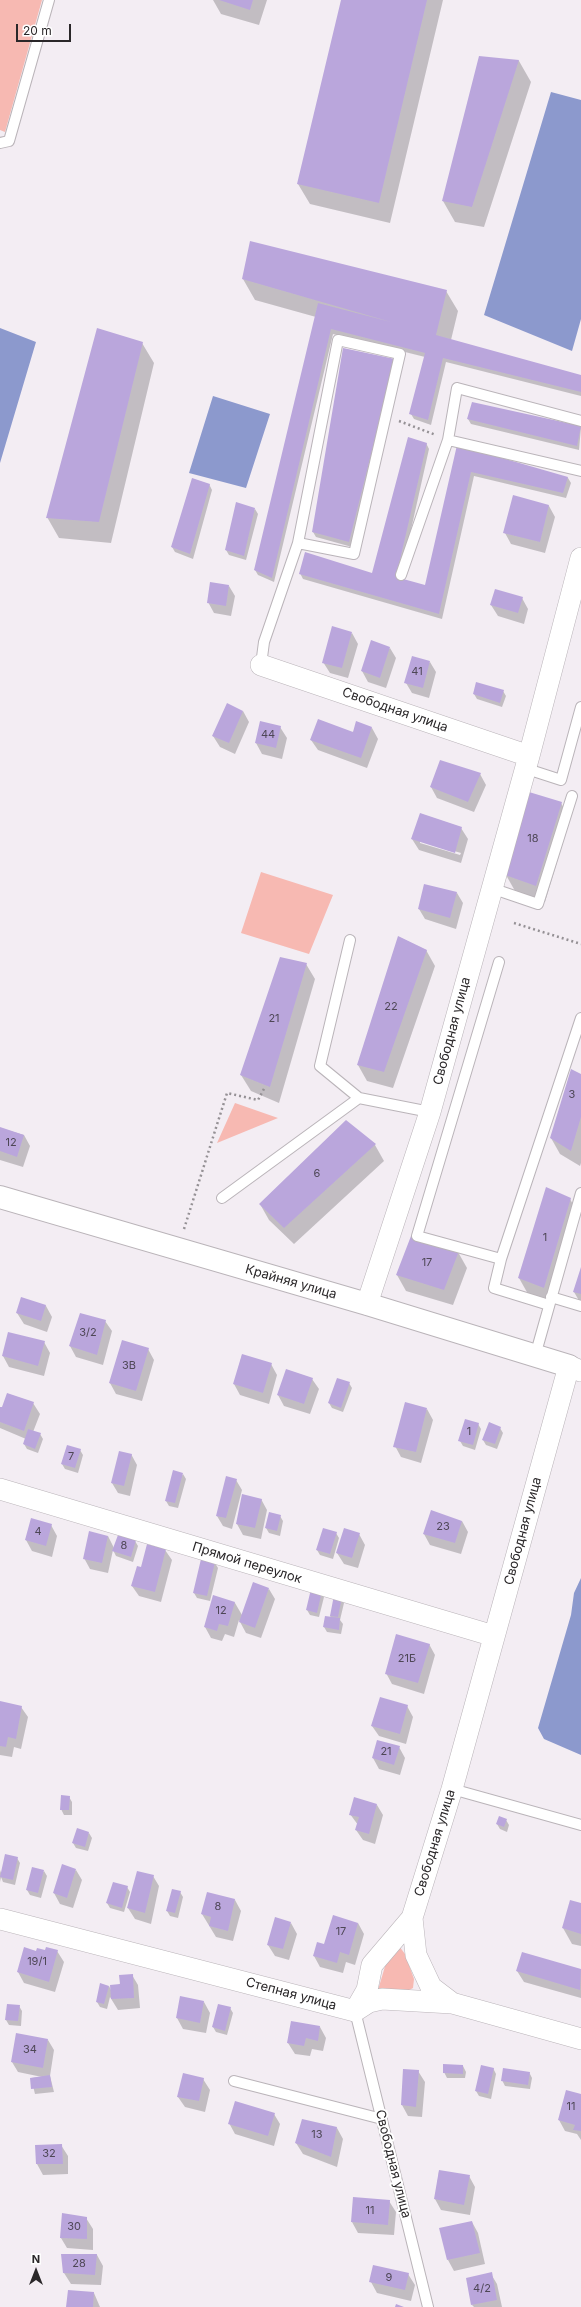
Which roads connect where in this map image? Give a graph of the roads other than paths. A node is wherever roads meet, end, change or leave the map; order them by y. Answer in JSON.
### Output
{"nodes":[{"id":1,"x":50,"y":0,"type":"edge"},
{"id":2,"x":0,"y":142,"type":"edge"},
{"id":3,"x":581,"y":421,"type":"edge"},
{"id":4,"x":448,"y":440,"type":"junction"},
{"id":5,"x":581,"y":471,"type":"edge"},
{"id":6,"x":298,"y":543,"type":"junction"},
{"id":7,"x":581,"y":558,"type":"edge"},
{"id":8,"x":402,"y":575,"type":"dead end"},
{"id":9,"x":261,"y":665,"type":"joint"},
{"id":10,"x":581,"y":707,"type":"edge"},
{"id":11,"x":526,"y":762,"type":"junction"},
{"id":12,"x":572,"y":796,"type":"dead end"},
{"id":13,"x":491,"y":888,"type":"junction"},
{"id":14,"x":350,"y":940,"type":"dead end"},
{"id":15,"x":499,"y":962,"type":"dead end"},
{"id":16,"x":581,"y":1018,"type":"edge"},
{"id":17,"x":359,"y":1098,"type":"junction"},
{"id":18,"x":430,"y":1112,"type":"junction"},
{"id":19,"x":581,"y":1195,"type":"edge"},
{"id":20,"x":0,"y":1197,"type":"edge"},
{"id":21,"x":222,"y":1198,"type":"dead end"},
{"id":22,"x":501,"y":1259,"type":"junction"},
{"id":23,"x":550,"y":1301,"type":"junction"},
{"id":24,"x":367,"y":1304,"type":"junction"},
{"id":25,"x":581,"y":1306,"type":"edge"},
{"id":26,"x":535,"y":1356,"type":"junction"},
{"id":27,"x":575,"y":1369,"type":"edge"},
{"id":28,"x":0,"y":1489,"type":"edge"},
{"id":29,"x":494,"y":1636,"type":"junction"},
{"id":30,"x":452,"y":1789,"type":"junction"},
{"id":31,"x":581,"y":1825,"type":"edge"},
{"id":32,"x":412,"y":1918,"type":"junction"},
{"id":33,"x":0,"y":1919,"type":"edge"},
{"id":34,"x":452,"y":2003,"type":"junction"},
{"id":35,"x":355,"y":2011,"type":"junction"},
{"id":36,"x":581,"y":2039,"type":"edge"},
{"id":37,"x":234,"y":2081,"type":"dead end"},
{"id":38,"x":382,"y":2119,"type":"junction"},
{"id":39,"x":428,"y":2307,"type":"edge"}],
"edges":[{"from":1,"to":2,"type":"lane"},
{"from":3,"to":4,"type":"lane"},
{"from":4,"to":5,"type":"lane"},
{"from":4,"to":8,"type":"lane"},
{"from":6,"to":6,"type":"lane"},
{"from":6,"to":9,"type":"lane"},
{"from":7,"to":11,"type":"street","name":"Свободная улица"},
{"from":9,"to":11,"type":"street","name":"Свободная улица"},
{"from":10,"to":11,"type":"lane"},
{"from":11,"to":13,"type":"street","name":"Свободная улица"},
{"from":12,"to":13,"type":"lane"},
{"from":13,"to":18,"type":"street","name":"Свободная улица"},
{"from":14,"to":17,"type":"lane"},
{"from":15,"to":22,"type":"lane"},
{"from":16,"to":22,"type":"lane"},
{"from":17,"to":18,"type":"lane"},
{"from":17,"to":21,"type":"lane"},
{"from":18,"to":24,"type":"street","name":"Свободная улица"},
{"from":19,"to":23,"type":"lane"},
{"from":20,"to":24,"type":"street","name":"Крайняя улица"},
{"from":22,"to":23,"type":"lane"},
{"from":23,"to":25,"type":"lane"},
{"from":23,"to":26,"type":"lane"},
{"from":24,"to":26,"type":"street","name":"Крайняя улица"},
{"from":26,"to":27,"type":"street","name":"Крайняя улица"},
{"from":27,"to":29,"type":"street","name":"Свободная улица"},
{"from":28,"to":29,"type":"street","name":"Прямой переулок"},
{"from":29,"to":30,"type":"street","name":"Свободная улица"},
{"from":30,"to":31,"type":"lane"},
{"from":30,"to":32,"type":"street","name":"Свободная улица"},
{"from":32,"to":34,"type":"street"},
{"from":32,"to":35,"type":"street","name":"Свободная улица"},
{"from":33,"to":35,"type":"street","name":"Степная улица"},
{"from":34,"to":35,"type":"street","name":"Степная улица"},
{"from":34,"to":36,"type":"street","name":"Степная улица"},
{"from":35,"to":38,"type":"lane","name":"Свободная улица"},
{"from":37,"to":38,"type":"lane"},
{"from":38,"to":39,"type":"lane","name":"Свободная улица"}]}
